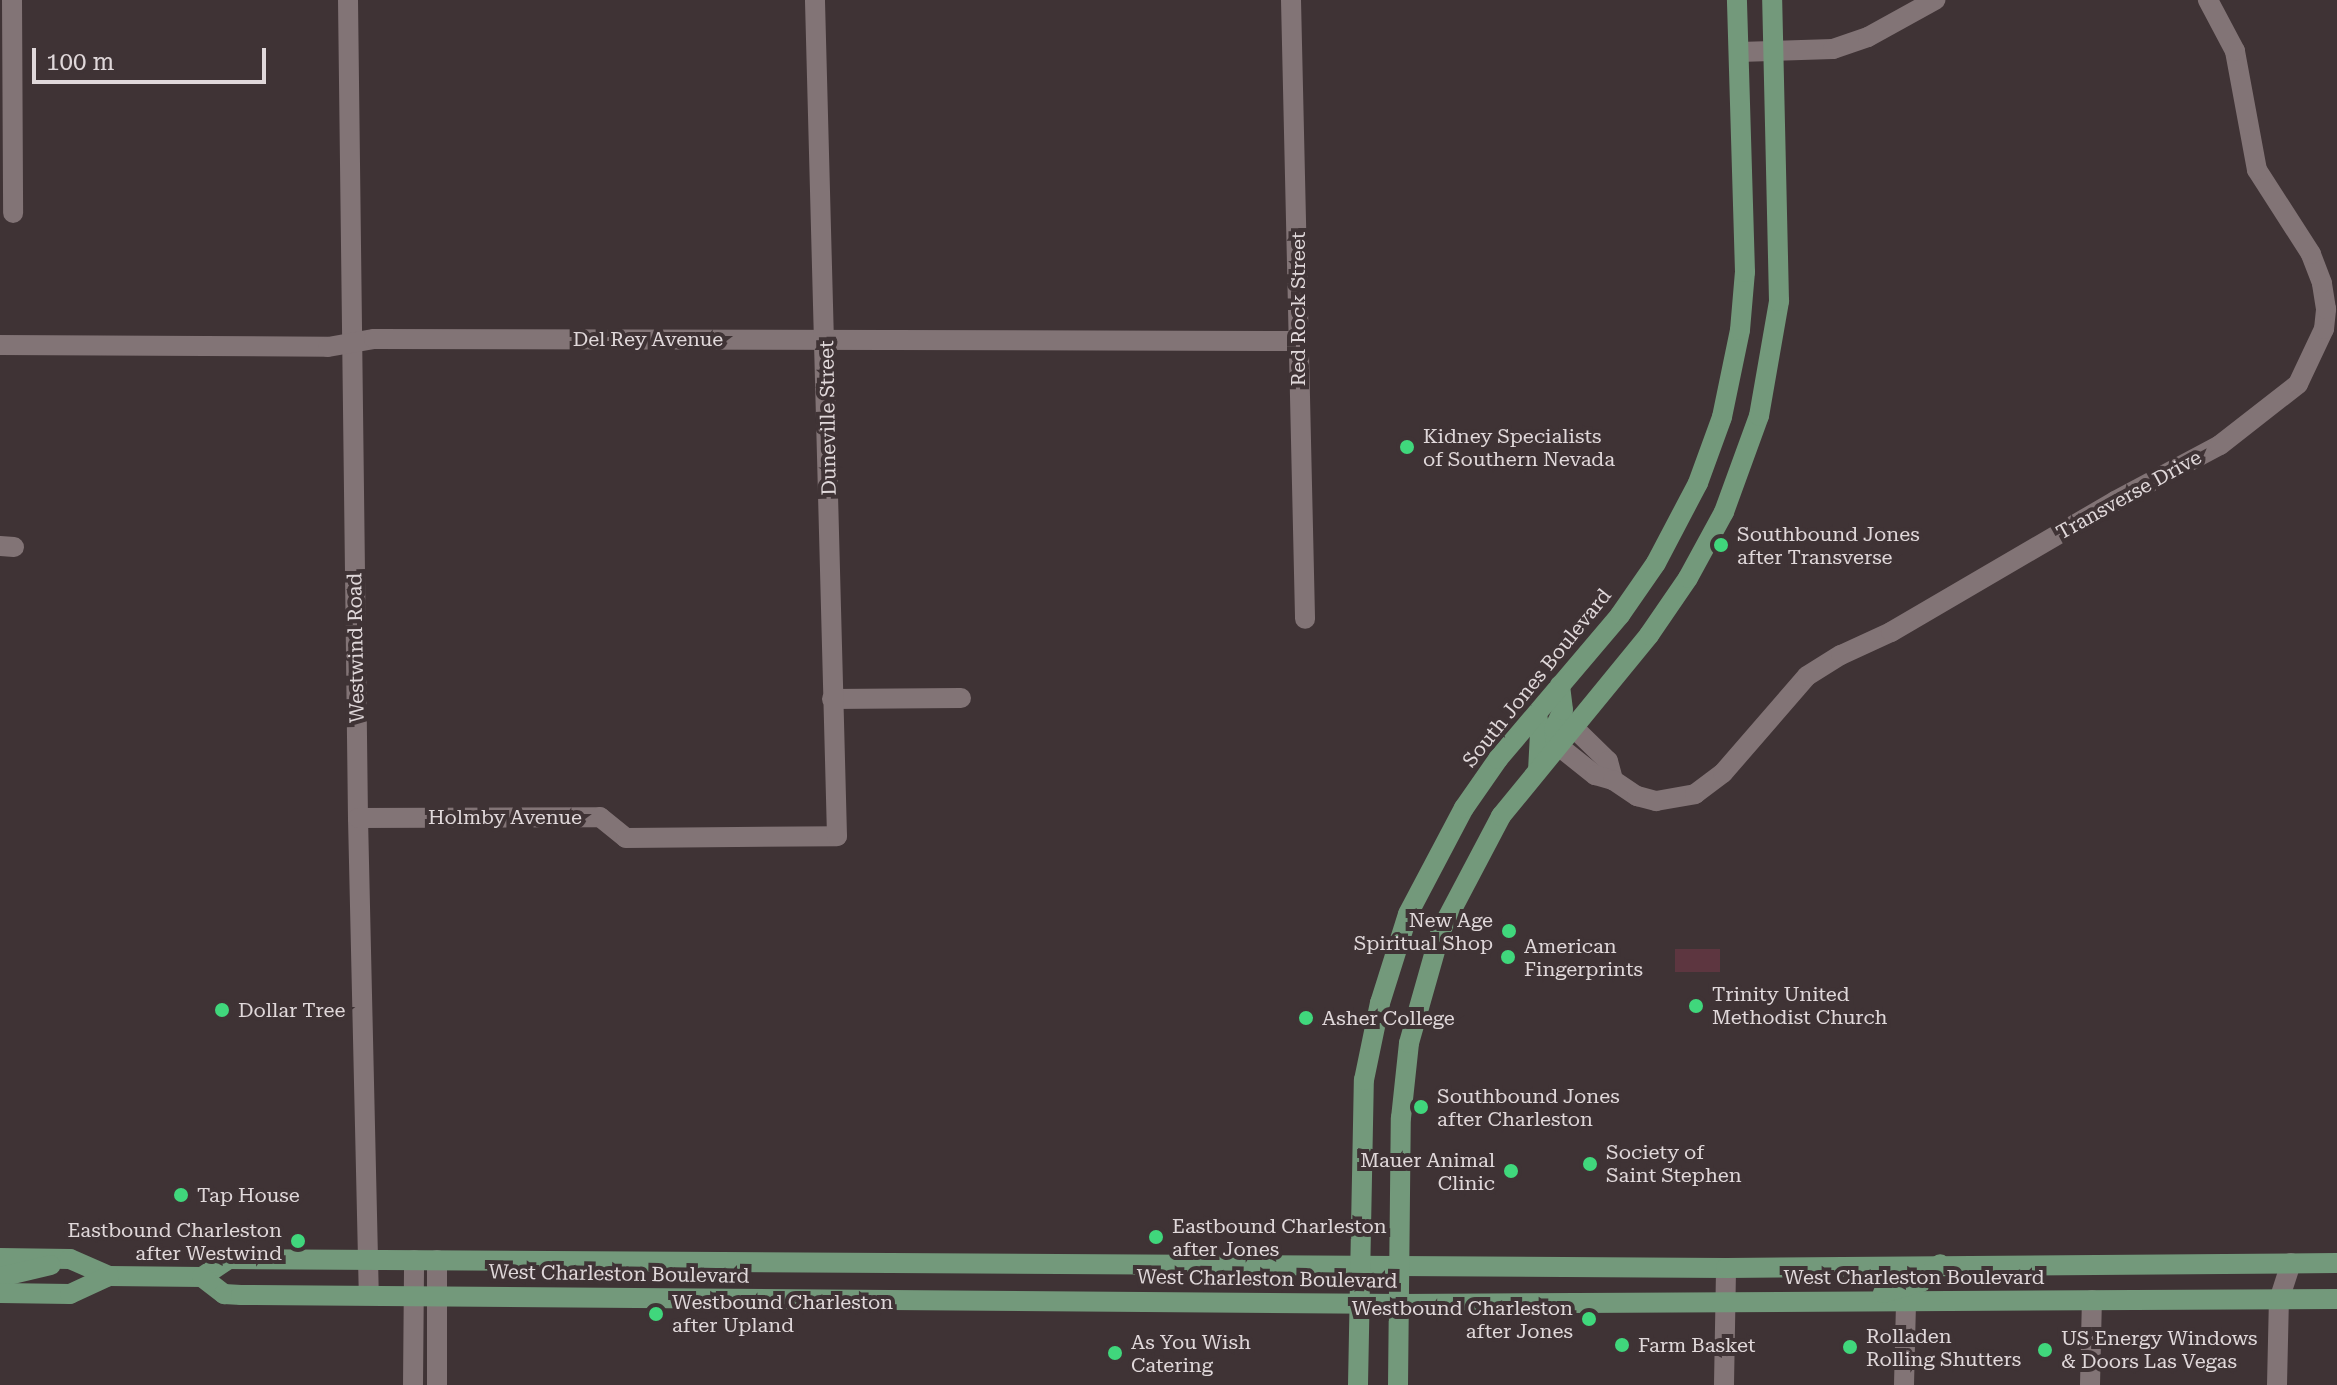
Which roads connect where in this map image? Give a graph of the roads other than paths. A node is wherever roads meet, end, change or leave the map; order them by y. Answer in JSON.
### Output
{"nodes":[{"id":1,"x":12,"y":0,"type":"edge"},
{"id":2,"x":348,"y":0,"type":"edge"},
{"id":3,"x":815,"y":0,"type":"edge"},
{"id":4,"x":1291,"y":0,"type":"edge"},
{"id":5,"x":1737,"y":0,"type":"edge"},
{"id":6,"x":1772,"y":0,"type":"edge"},
{"id":7,"x":1935,"y":0,"type":"edge"},
{"id":8,"x":2208,"y":0,"type":"edge"},
{"id":9,"x":1739,"y":52,"type":"junction"},
{"id":10,"x":1774,"y":52,"type":"junction"},
{"id":11,"x":6,"y":166,"type":"edge"},
{"id":12,"x":13,"y":213,"type":"dead end"},
{"id":13,"x":826,"y":339,"type":"junction"},
{"id":14,"x":1297,"y":341,"type":"junction"},
{"id":15,"x":352,"y":342,"type":"junction"},
{"id":16,"x":0,"y":345,"type":"edge"},
{"id":17,"x":1736,"y":354,"type":"junction"},
{"id":18,"x":1771,"y":362,"type":"junction"},
{"id":19,"x":1305,"y":619,"type":"dead end"},
{"id":20,"x":1560,"y":685,"type":"junction"},
{"id":21,"x":961,"y":698,"type":"dead end"},
{"id":22,"x":832,"y":699,"type":"junction"},
{"id":23,"x":1537,"y":714,"type":"junction"},
{"id":24,"x":1572,"y":726,"type":"junction"},
{"id":25,"x":1556,"y":744,"type":"junction"},
{"id":26,"x":1538,"y":767,"type":"junction"},
{"id":27,"x":1613,"y":780,"type":"junction"},
{"id":28,"x":358,"y":818,"type":"junction"},
{"id":29,"x":837,"y":836,"type":"joint"},
{"id":30,"x":0,"y":1258,"type":"edge"},
{"id":31,"x":70,"y":1259,"type":"junction"},
{"id":32,"x":369,"y":1260,"type":"junction"},
{"id":33,"x":414,"y":1260,"type":"junction"},
{"id":34,"x":437,"y":1260,"type":"junction"},
{"id":35,"x":2291,"y":1263,"type":"junction"},
{"id":36,"x":2337,"y":1263,"type":"edge"},
{"id":37,"x":1360,"y":1264,"type":"junction"},
{"id":38,"x":1401,"y":1264,"type":"junction"},
{"id":39,"x":1940,"y":1264,"type":"junction"},
{"id":40,"x":816,"y":1265,"type":"junction"},
{"id":41,"x":1726,"y":1268,"type":"junction"},
{"id":42,"x":109,"y":1276,"type":"junction"},
{"id":43,"x":0,"y":1277,"type":"edge"},
{"id":44,"x":202,"y":1277,"type":"junction"},
{"id":45,"x":0,"y":1293,"type":"edge"},
{"id":46,"x":369,"y":1295,"type":"junction"},
{"id":47,"x":415,"y":1296,"type":"junction"},
{"id":48,"x":438,"y":1296,"type":"junction"},
{"id":49,"x":2337,"y":1299,"type":"edge"},
{"id":50,"x":2092,"y":1300,"type":"junction"},
{"id":51,"x":2279,"y":1300,"type":"junction"},
{"id":52,"x":816,"y":1301,"type":"junction"},
{"id":53,"x":1852,"y":1301,"type":"junction"},
{"id":54,"x":1906,"y":1301,"type":"junction"},
{"id":55,"x":1725,"y":1302,"type":"junction"},
{"id":56,"x":1359,"y":1304,"type":"junction"},
{"id":57,"x":1400,"y":1304,"type":"junction"},
{"id":58,"x":413,"y":1385,"type":"edge"},
{"id":59,"x":437,"y":1385,"type":"edge"},
{"id":60,"x":1358,"y":1385,"type":"edge"},
{"id":61,"x":1398,"y":1385,"type":"edge"},
{"id":62,"x":1724,"y":1385,"type":"edge"},
{"id":63,"x":1904,"y":1385,"type":"edge"},
{"id":64,"x":2090,"y":1385,"type":"edge"},
{"id":65,"x":2277,"y":1385,"type":"edge"}],
"edges":[{"from":1,"to":11,"type":"street"},
{"from":2,"to":15,"type":"street","name":"Westwind Road"},
{"from":3,"to":13,"type":"street","name":"Duneville Street"},
{"from":4,"to":14,"type":"street","name":"Red Rock Street"},
{"from":5,"to":9,"type":"main road","name":"South Jones Boulevard"},
{"from":6,"to":10,"type":"main road"},
{"from":7,"to":10,"type":"street"},
{"from":8,"to":27,"type":"street","name":"Transverse Drive"},
{"from":9,"to":10,"type":"street"},
{"from":9,"to":17,"type":"main road","name":"South Jones Boulevard"},
{"from":10,"to":18,"type":"main road"},
{"from":11,"to":12,"type":"street"},
{"from":13,"to":14,"type":"street","name":"Del Rey Avenue"},
{"from":13,"to":15,"type":"street","name":"Del Rey Avenue"},
{"from":13,"to":22,"type":"street","name":"Duneville Street"},
{"from":14,"to":19,"type":"street","name":"Red Rock Street"},
{"from":15,"to":16,"type":"street","name":"Del Rey Avenue"},
{"from":15,"to":28,"type":"street","name":"Westwind Road"},
{"from":17,"to":18,"type":"main road"},
{"from":17,"to":20,"type":"main road","name":"South Jones Boulevard"},
{"from":18,"to":24,"type":"main road"},
{"from":20,"to":23,"type":"main road","name":"South Jones Boulevard"},
{"from":20,"to":25,"type":"main road"},
{"from":21,"to":22,"type":"street"},
{"from":22,"to":29,"type":"street","name":"Duneville Street"},
{"from":23,"to":26,"type":"main road"},
{"from":23,"to":37,"type":"main road","name":"South Jones Boulevard"},
{"from":24,"to":25,"type":"main road"},
{"from":24,"to":27,"type":"street"},
{"from":25,"to":26,"type":"main road"},
{"from":25,"to":27,"type":"street","name":"Transverse Drive"},
{"from":26,"to":38,"type":"main road"},
{"from":28,"to":29,"type":"street","name":"Holmby Avenue"},
{"from":28,"to":32,"type":"street","name":"Westwind Road"},
{"from":30,"to":31,"type":"main road","name":"West Charleston Boulevard"},
{"from":31,"to":42,"type":"main road","name":"West Charleston Boulevard"},
{"from":31,"to":43,"type":"main road"},
{"from":32,"to":33,"type":"main road","name":"West Charleston Boulevard"},
{"from":32,"to":44,"type":"main road","name":"West Charleston Boulevard"},
{"from":32,"to":46,"type":"street","name":"Westwind Road"},
{"from":33,"to":34,"type":"main road","name":"West Charleston Boulevard"},
{"from":33,"to":47,"type":"street"},
{"from":34,"to":40,"type":"main road","name":"West Charleston Boulevard"},
{"from":34,"to":48,"type":"street"},
{"from":35,"to":36,"type":"main road","name":"West Charleston Boulevard"},
{"from":35,"to":39,"type":"main road","name":"West Charleston Boulevard"},
{"from":35,"to":51,"type":"street"},
{"from":37,"to":38,"type":"main road","name":"West Charleston Boulevard"},
{"from":37,"to":40,"type":"main road","name":"West Charleston Boulevard"},
{"from":37,"to":56,"type":"main road","name":"South Jones Boulevard"},
{"from":38,"to":41,"type":"main road","name":"West Charleston Boulevard"},
{"from":38,"to":57,"type":"main road"},
{"from":39,"to":41,"type":"main road","name":"West Charleston Boulevard"},
{"from":39,"to":53,"type":"main road"},
{"from":40,"to":52,"type":"main road"},
{"from":41,"to":55,"type":"street"},
{"from":42,"to":44,"type":"main road","name":"West Charleston Boulevard"},
{"from":42,"to":45,"type":"main road","name":"West Charleston Boulevard"},
{"from":44,"to":46,"type":"main road","name":"West Charleston Boulevard"},
{"from":46,"to":47,"type":"main road","name":"West Charleston Boulevard"},
{"from":47,"to":48,"type":"main road","name":"West Charleston Boulevard"},
{"from":47,"to":58,"type":"street"},
{"from":48,"to":52,"type":"main road","name":"West Charleston Boulevard"},
{"from":48,"to":59,"type":"street"},
{"from":49,"to":51,"type":"main road","name":"West Charleston Boulevard"},
{"from":50,"to":51,"type":"main road","name":"West Charleston Boulevard"},
{"from":50,"to":54,"type":"main road","name":"West Charleston Boulevard"},
{"from":50,"to":64,"type":"street"},
{"from":51,"to":65,"type":"street"},
{"from":52,"to":56,"type":"main road","name":"West Charleston Boulevard"},
{"from":53,"to":54,"type":"main road","name":"West Charleston Boulevard"},
{"from":53,"to":55,"type":"main road","name":"West Charleston Boulevard"},
{"from":54,"to":63,"type":"street"},
{"from":55,"to":57,"type":"main road","name":"West Charleston Boulevard"},
{"from":55,"to":62,"type":"street"},
{"from":56,"to":57,"type":"main road","name":"West Charleston Boulevard"},
{"from":56,"to":60,"type":"main road","name":"South Jones Boulevard"},
{"from":57,"to":61,"type":"main road"}]}
